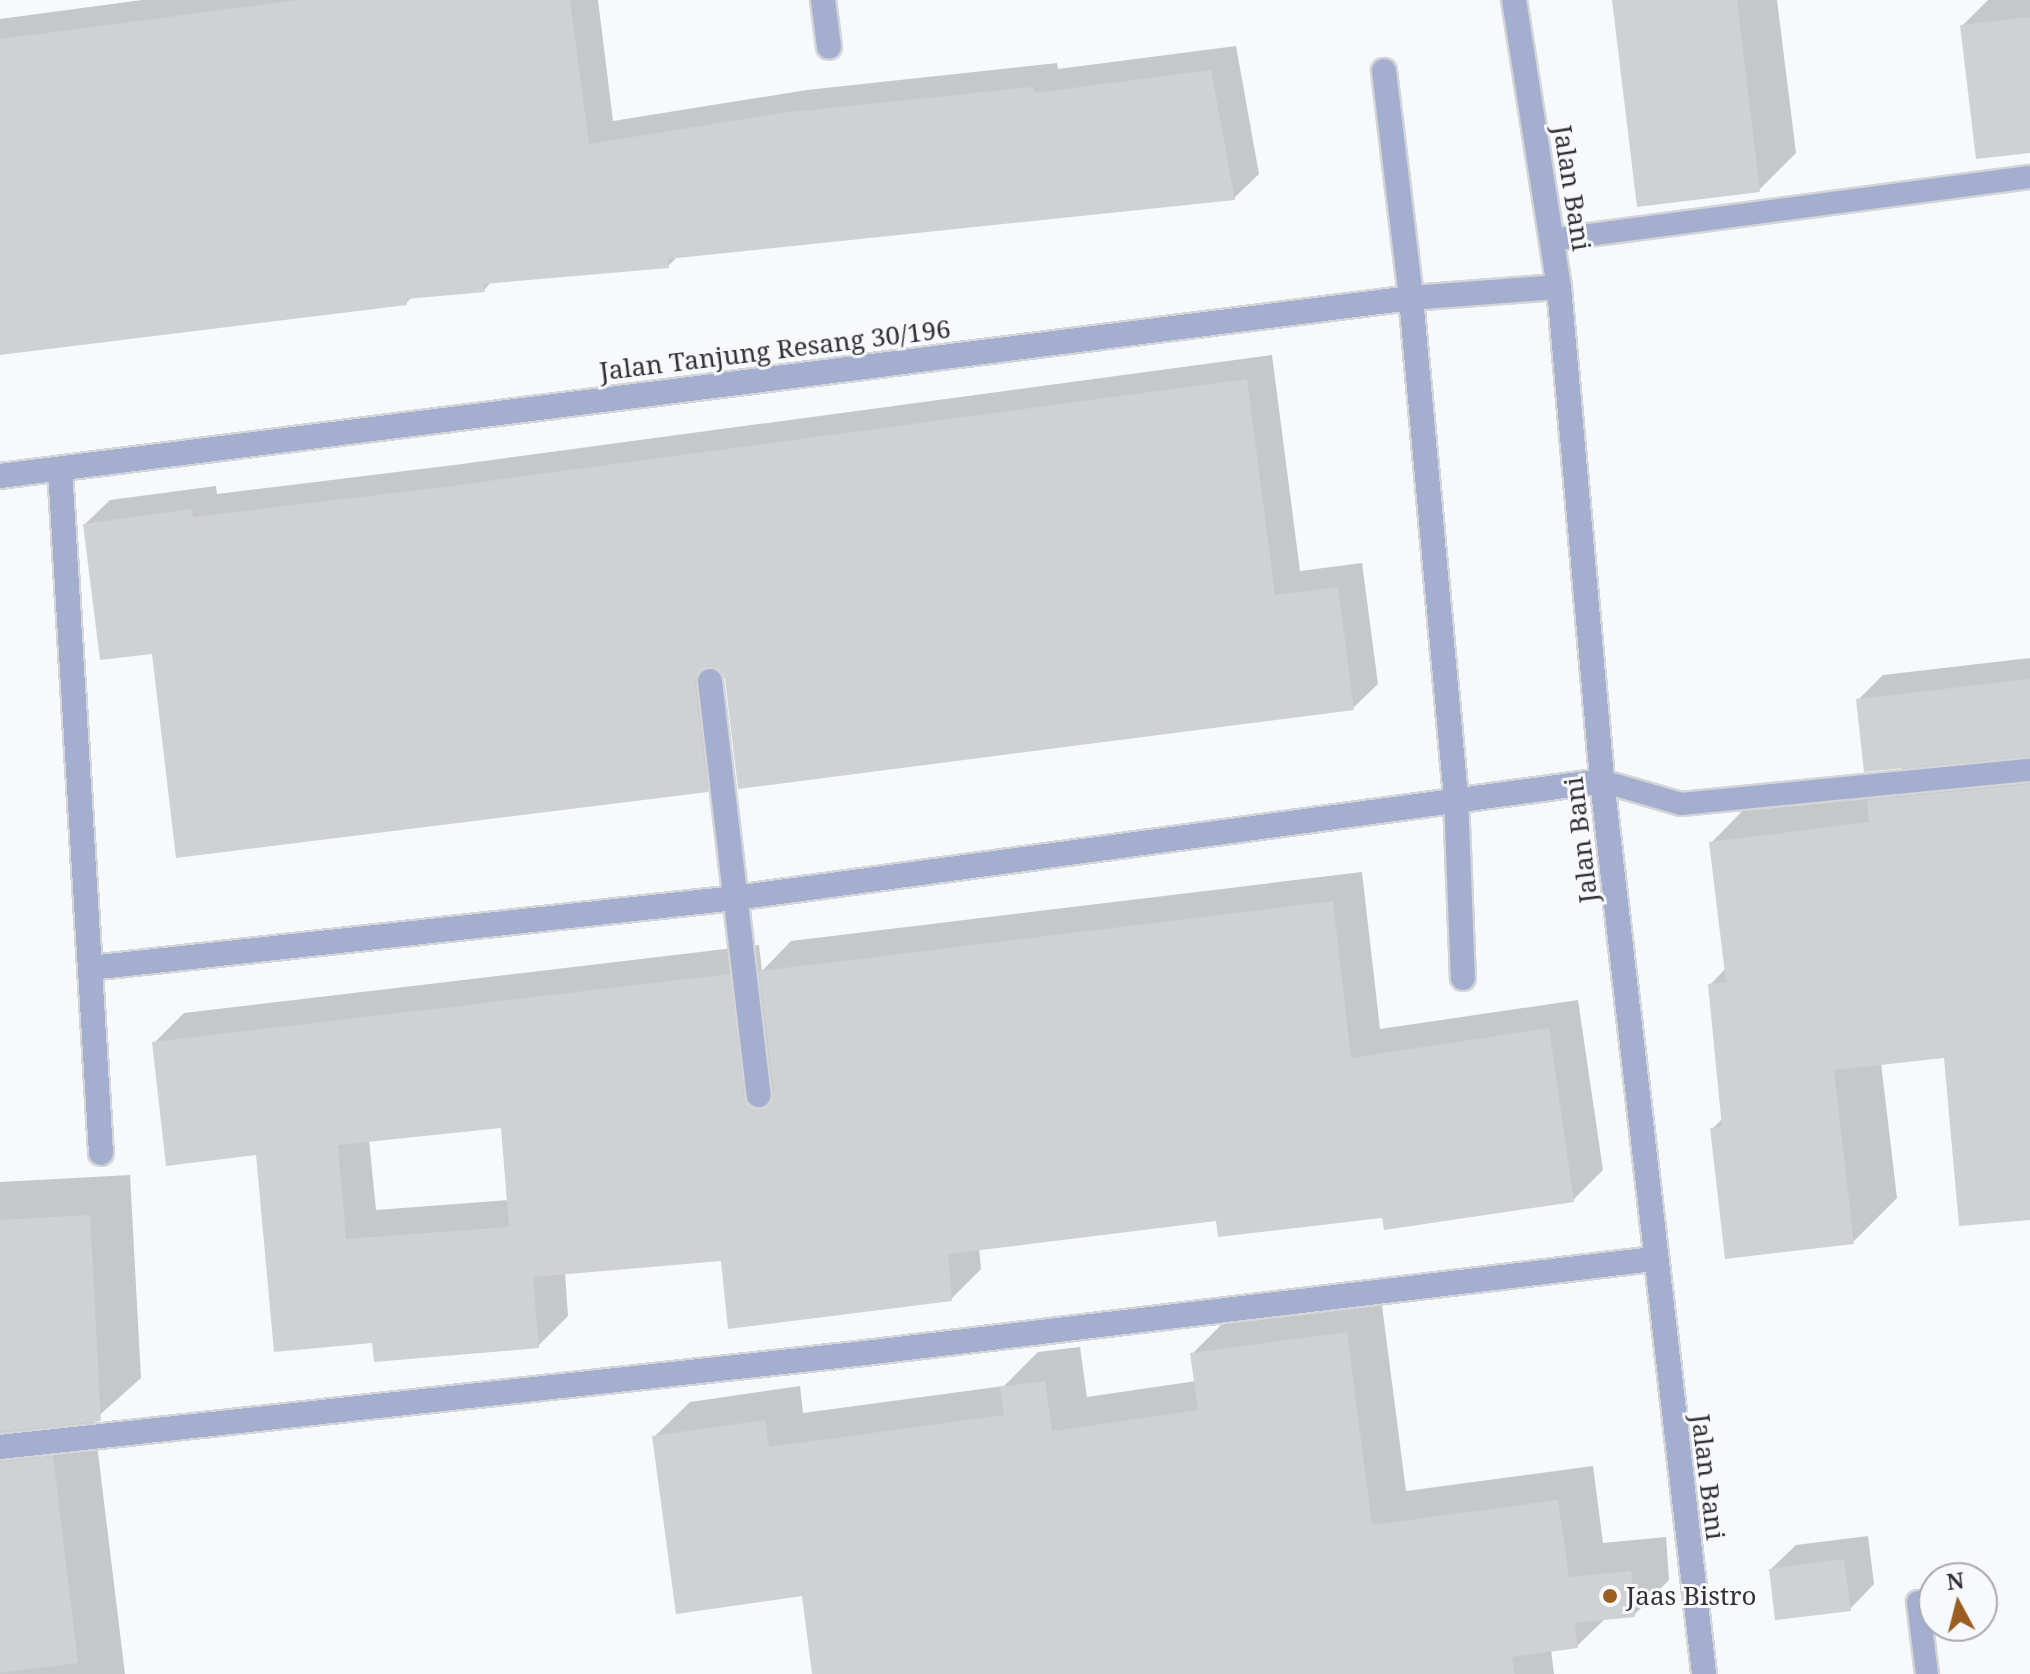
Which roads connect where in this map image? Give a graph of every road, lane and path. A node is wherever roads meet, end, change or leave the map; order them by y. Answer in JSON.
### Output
{"nodes":[{"id":1,"x":823,"y":0,"type":"edge"},
{"id":2,"x":1514,"y":0,"type":"edge"},
{"id":3,"x":829,"y":47,"type":"dead end"},
{"id":4,"x":1384,"y":71,"type":"dead end"},
{"id":5,"x":2030,"y":177,"type":"edge"},
{"id":6,"x":1551,"y":240,"type":"junction"},
{"id":7,"x":1559,"y":287,"type":"junction"},
{"id":8,"x":1411,"y":298,"type":"junction"},
{"id":9,"x":60,"y":469,"type":"junction"},
{"id":10,"x":0,"y":476,"type":"edge"},
{"id":11,"x":710,"y":681,"type":"dead end"},
{"id":12,"x":2030,"y":770,"type":"edge"},
{"id":13,"x":1602,"y":781,"type":"junction"},
{"id":14,"x":1456,"y":798,"type":"junction"},
{"id":15,"x":735,"y":898,"type":"junction"},
{"id":16,"x":90,"y":968,"type":"junction"},
{"id":17,"x":1463,"y":978,"type":"dead end"},
{"id":18,"x":759,"y":1095,"type":"dead end"},
{"id":19,"x":101,"y":1153,"type":"dead end"},
{"id":20,"x":1653,"y":1259,"type":"junction"},
{"id":21,"x":0,"y":1447,"type":"edge"},
{"id":22,"x":1923,"y":1642,"type":"edge"},
{"id":23,"x":1704,"y":1674,"type":"edge"},
{"id":24,"x":1927,"y":1674,"type":"edge"}],
"edges":[{"from":1,"to":3,"type":"street"},
{"from":2,"to":6,"type":"street","name":"Jalan Bani"},
{"from":4,"to":8,"type":"street"},
{"from":5,"to":6,"type":"lane"},
{"from":6,"to":7,"type":"street","name":"Jalan Bani"},
{"from":7,"to":8,"type":"street","name":"Jalan Tanjung Resang 30/196"},
{"from":7,"to":13,"type":"street","name":"Jalan Bani"},
{"from":8,"to":9,"type":"street","name":"Jalan Tanjung Resang 30/196"},
{"from":8,"to":14,"type":"street"},
{"from":9,"to":10,"type":"street","name":"Jalan Tanjung Resang 30/196"},
{"from":9,"to":16,"type":"street"},
{"from":11,"to":15,"type":"street"},
{"from":12,"to":13,"type":"lane"},
{"from":13,"to":14,"type":"street"},
{"from":13,"to":20,"type":"street","name":"Jalan Bani"},
{"from":14,"to":15,"type":"street"},
{"from":14,"to":17,"type":"street"},
{"from":15,"to":16,"type":"street"},
{"from":15,"to":18,"type":"street"},
{"from":16,"to":19,"type":"street"},
{"from":20,"to":21,"type":"street"},
{"from":20,"to":23,"type":"street","name":"Jalan Bani"},
{"from":22,"to":24,"type":"lane"}]}
